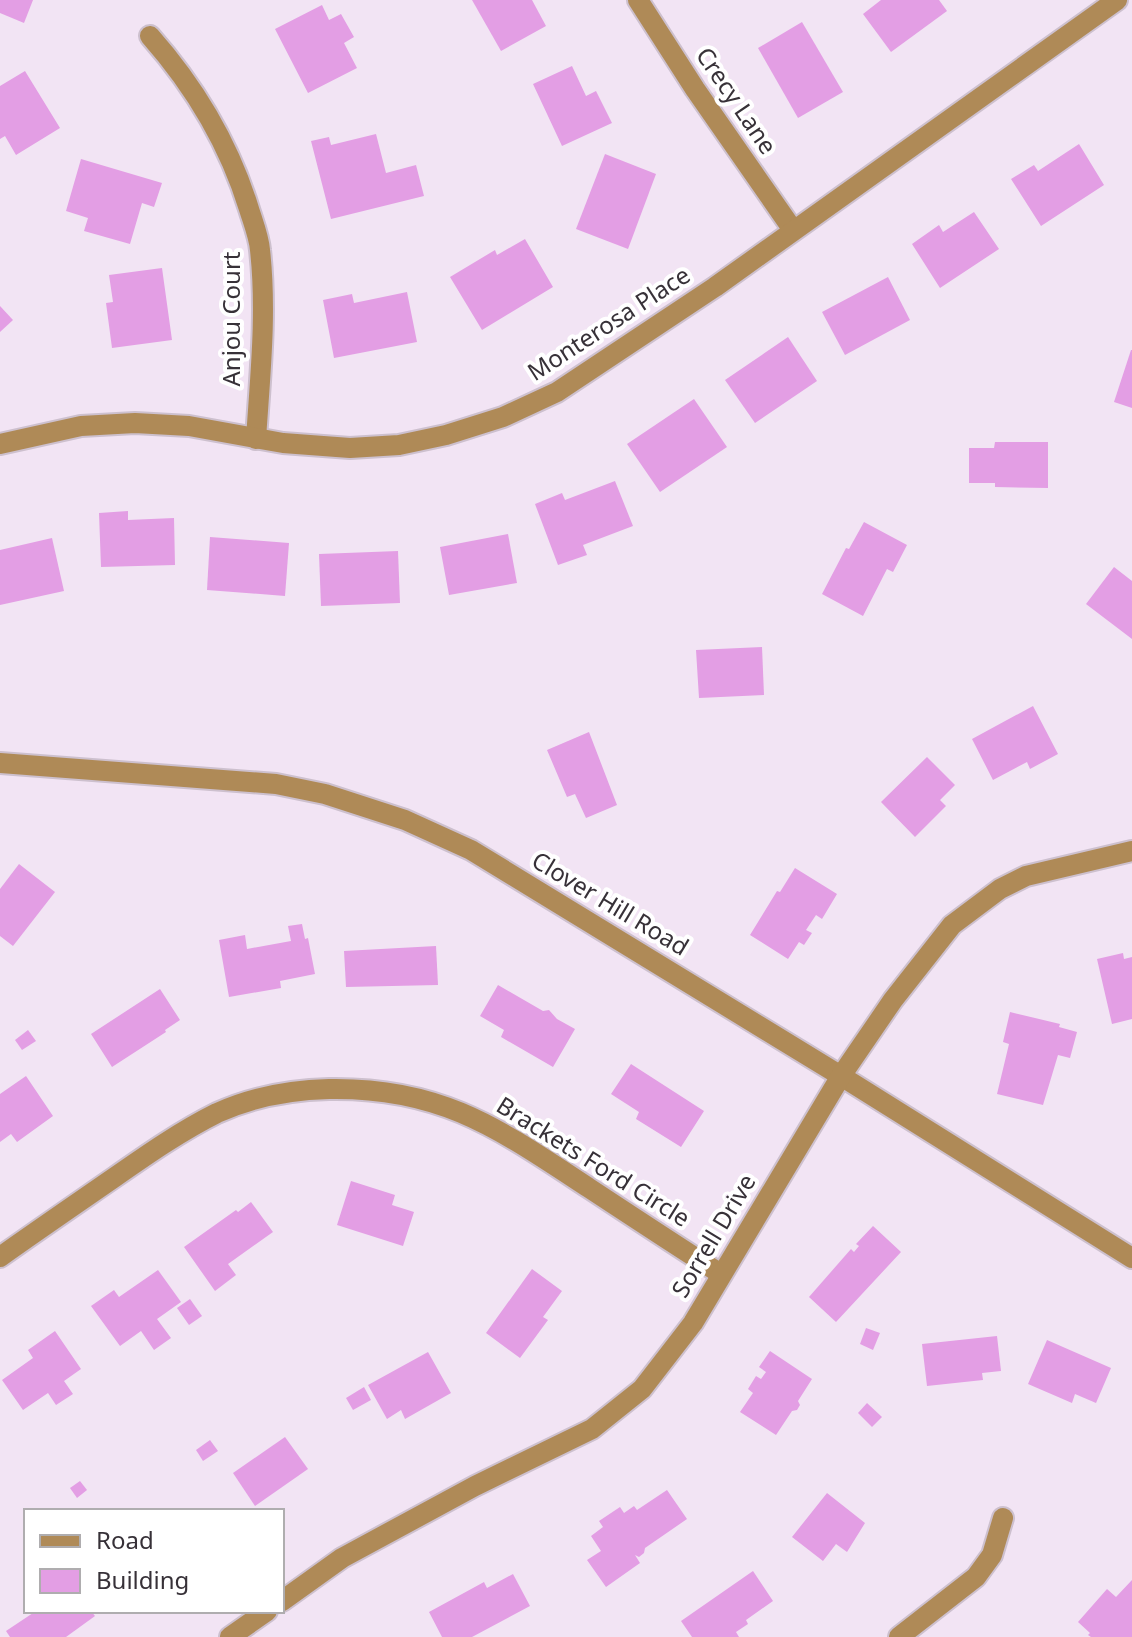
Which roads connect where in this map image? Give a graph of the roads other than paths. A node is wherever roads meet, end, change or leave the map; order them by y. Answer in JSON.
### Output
{"nodes":[{"id":1,"x":638,"y":0,"type":"edge"},
{"id":2,"x":1117,"y":0,"type":"edge"},
{"id":3,"x":150,"y":36,"type":"dead end"},
{"id":4,"x":793,"y":230,"type":"junction"},
{"id":5,"x":256,"y":439,"type":"junction"},
{"id":6,"x":0,"y":444,"type":"edge"},
{"id":7,"x":0,"y":763,"type":"edge"},
{"id":8,"x":1132,"y":851,"type":"edge"},
{"id":9,"x":841,"y":1076,"type":"junction"},
{"id":10,"x":0,"y":1257,"type":"edge"},
{"id":11,"x":1132,"y":1258,"type":"edge"},
{"id":12,"x":721,"y":1274,"type":"junction"},
{"id":13,"x":1003,"y":1518,"type":"dead end"},
{"id":14,"x":284,"y":1600,"type":"edge"},
{"id":15,"x":264,"y":1613,"type":"edge"},
{"id":16,"x":230,"y":1637,"type":"edge"},
{"id":17,"x":899,"y":1637,"type":"edge"}],
"edges":[{"from":1,"to":4,"type":"street","name":"Crecy Lane"},
{"from":2,"to":4,"type":"street","name":"Monterosa Place"},
{"from":3,"to":5,"type":"street","name":"Anjou Court"},
{"from":4,"to":5,"type":"street","name":"Monterosa Place"},
{"from":5,"to":6,"type":"street","name":"Monterosa Place"},
{"from":7,"to":9,"type":"street","name":"Clover Hill Road"},
{"from":8,"to":9,"type":"street","name":"Sorrell Drive"},
{"from":9,"to":11,"type":"street","name":"Clover Hill Road"},
{"from":9,"to":12,"type":"street","name":"Sorrell Drive"},
{"from":10,"to":12,"type":"street","name":"Brackets Ford Circle"},
{"from":12,"to":14,"type":"street","name":"Sorrell Drive"},
{"from":13,"to":17,"type":"street"},
{"from":15,"to":16,"type":"street"}]}
